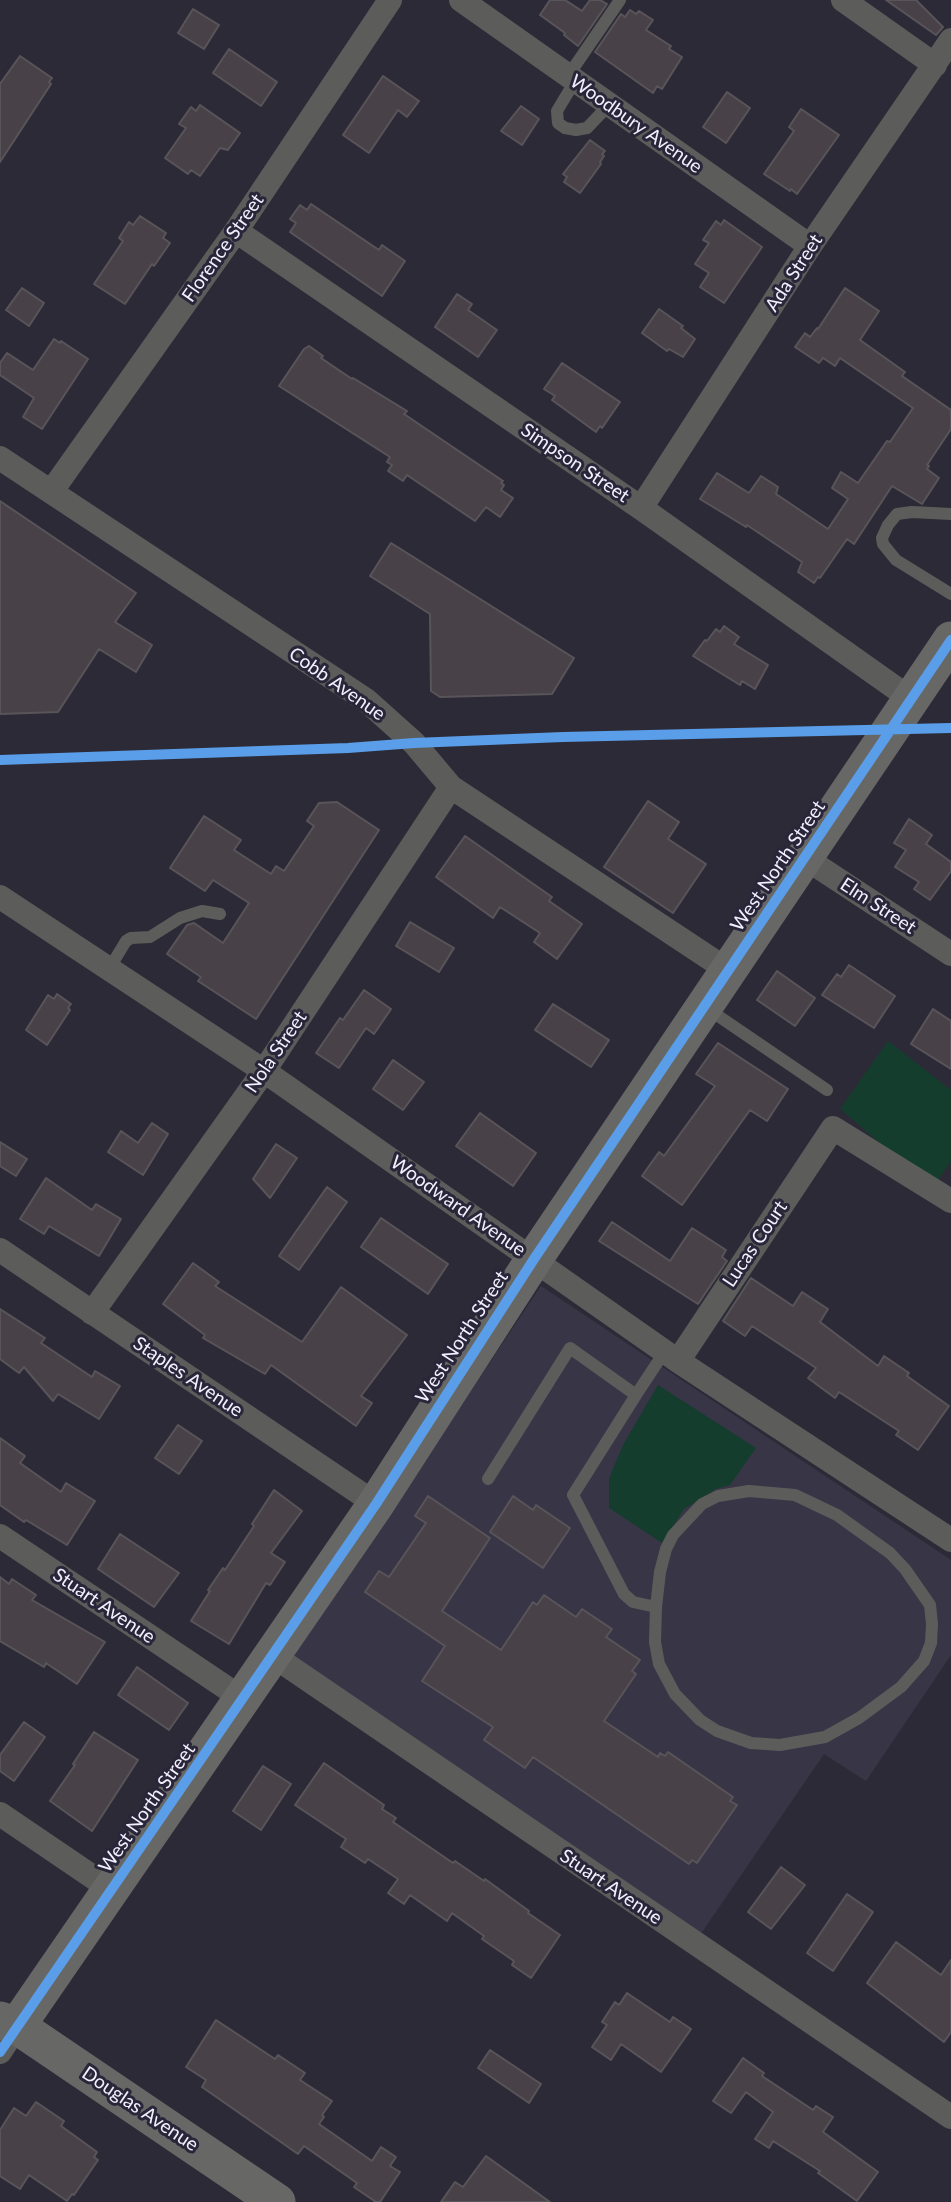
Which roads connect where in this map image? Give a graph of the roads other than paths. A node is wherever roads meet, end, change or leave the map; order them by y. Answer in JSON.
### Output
{"nodes":[{"id":1,"x":390,"y":0,"type":"edge"},
{"id":2,"x":461,"y":0,"type":"edge"},
{"id":3,"x":620,"y":0,"type":"edge"},
{"id":4,"x":843,"y":0,"type":"edge"},
{"id":5,"x":951,"y":40,"type":"edge"},
{"id":6,"x":935,"y":65,"type":"junction"},
{"id":7,"x":572,"y":78,"type":"junction"},
{"id":8,"x":609,"y":105,"type":"junction"},
{"id":9,"x":236,"y":231,"type":"junction"},
{"id":10,"x":810,"y":246,"type":"junction"},
{"id":11,"x":0,"y":458,"type":"edge"},
{"id":12,"x":51,"y":492,"type":"junction"},
{"id":13,"x":641,"y":508,"type":"junction"},
{"id":14,"x":951,"y":514,"type":"edge"},
{"id":15,"x":951,"y":594,"type":"edge"},
{"id":16,"x":951,"y":640,"type":"edge"},
{"id":17,"x":911,"y":699,"type":"junction"},
{"id":18,"x":451,"y":786,"type":"junction"},
{"id":19,"x":805,"y":858,"type":"junction"},
{"id":20,"x":0,"y":897,"type":"edge"},
{"id":21,"x":220,"y":914,"type":"dead end"},
{"id":22,"x":951,"y":954,"type":"edge"},
{"id":23,"x":108,"y":969,"type":"junction"},
{"id":24,"x":729,"y":971,"type":"junction"},
{"id":25,"x":705,"y":1007,"type":"junction"},
{"id":26,"x":264,"y":1071,"type":"junction"},
{"id":27,"x":827,"y":1090,"type":"dead end"},
{"id":28,"x":951,"y":1201,"type":"edge"},
{"id":29,"x":0,"y":1250,"type":"edge"},
{"id":30,"x":534,"y":1259,"type":"junction"},
{"id":31,"x":92,"y":1312,"type":"junction"},
{"id":32,"x":671,"y":1356,"type":"junction"},
{"id":33,"x":636,"y":1395,"type":"junction"},
{"id":34,"x":488,"y":1479,"type":"dead end"},
{"id":35,"x":376,"y":1504,"type":"junction"},
{"id":36,"x":0,"y":1535,"type":"edge"},
{"id":37,"x":951,"y":1540,"type":"edge"},
{"id":38,"x":656,"y":1607,"type":"junction"},
{"id":39,"x":272,"y":1655,"type":"junction"},
{"id":40,"x":243,"y":1699,"type":"junction"},
{"id":41,"x":0,"y":1815,"type":"edge"},
{"id":42,"x":112,"y":1890,"type":"junction"},
{"id":43,"x":6,"y":2033,"type":"edge"},
{"id":44,"x":951,"y":2117,"type":"edge"},
{"id":45,"x":278,"y":2202,"type":"edge"}],
"edges":[{"from":1,"to":9,"type":"street","name":"Florence Street"},
{"from":2,"to":7,"type":"street","name":"Woodbury Avenue"},
{"from":3,"to":7,"type":"lane"},
{"from":4,"to":6,"type":"street"},
{"from":5,"to":6,"type":"street","name":"Ada Street"},
{"from":6,"to":10,"type":"street","name":"Ada Street"},
{"from":7,"to":8,"type":"street","name":"Woodbury Avenue"},
{"from":7,"to":8,"type":"lane"},
{"from":8,"to":10,"type":"street","name":"Woodbury Avenue"},
{"from":9,"to":12,"type":"street","name":"Florence Street"},
{"from":9,"to":13,"type":"street","name":"Simpson Street"},
{"from":10,"to":13,"type":"street","name":"Ada Street"},
{"from":11,"to":12,"type":"street","name":"Cobb Avenue"},
{"from":12,"to":18,"type":"street","name":"Cobb Avenue"},
{"from":13,"to":17,"type":"street","name":"Simpson Street"},
{"from":14,"to":15,"type":"lane"},
{"from":16,"to":17,"type":"street","name":"West North Street"},
{"from":17,"to":19,"type":"street","name":"West North Street"},
{"from":18,"to":24,"type":"street","name":"Cobb Avenue"},
{"from":18,"to":26,"type":"street","name":"Nola Street"},
{"from":19,"to":22,"type":"street","name":"Elm Street"},
{"from":19,"to":24,"type":"street","name":"West North Street"},
{"from":20,"to":23,"type":"street","name":"Woodward Avenue"},
{"from":21,"to":23,"type":"lane"},
{"from":23,"to":26,"type":"street","name":"Woodward Avenue"},
{"from":24,"to":25,"type":"street","name":"West North Street"},
{"from":25,"to":27,"type":"lane"},
{"from":25,"to":30,"type":"street","name":"West North Street"},
{"from":26,"to":30,"type":"street","name":"Woodward Avenue"},
{"from":26,"to":31,"type":"street","name":"Nola Street"},
{"from":28,"to":32,"type":"street","name":"Lucas Court"},
{"from":29,"to":31,"type":"street","name":"Staples Avenue"},
{"from":30,"to":32,"type":"street","name":"Woodward Avenue"},
{"from":30,"to":35,"type":"street","name":"West North Street"},
{"from":31,"to":35,"type":"street","name":"Staples Avenue"},
{"from":32,"to":33,"type":"lane"},
{"from":32,"to":37,"type":"street","name":"Woodward Avenue"},
{"from":33,"to":34,"type":"lane"},
{"from":33,"to":38,"type":"lane"},
{"from":35,"to":39,"type":"street","name":"West North Street"},
{"from":36,"to":40,"type":"street","name":"Stuart Avenue"},
{"from":38,"to":38,"type":"lane"},
{"from":39,"to":40,"type":"street","name":"West North Street"},
{"from":39,"to":44,"type":"street","name":"Stuart Avenue"},
{"from":40,"to":42,"type":"street","name":"West North Street"},
{"from":41,"to":42,"type":"street"},
{"from":42,"to":43,"type":"street","name":"West North Street"},
{"from":43,"to":45,"type":"street","name":"Douglas Avenue"}]}
